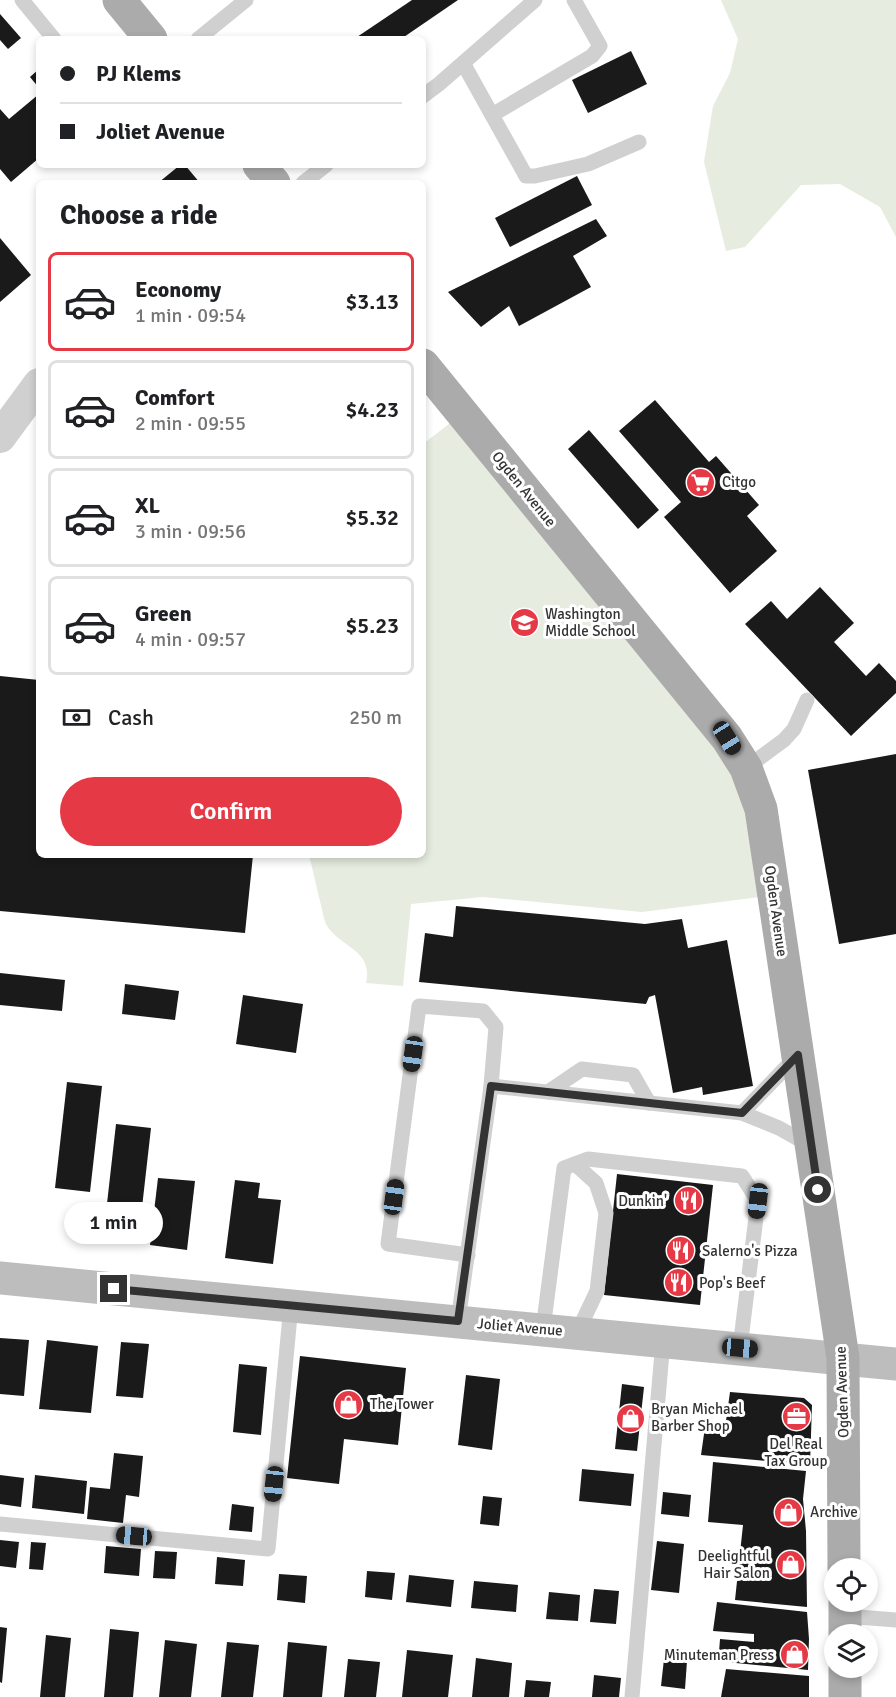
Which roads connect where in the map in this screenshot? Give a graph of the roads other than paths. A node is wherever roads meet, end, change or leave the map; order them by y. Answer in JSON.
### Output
{"nodes":[{"id":1,"x":22,"y":0,"type":"edge"},
{"id":2,"x":119,"y":0,"type":"edge"},
{"id":3,"x":246,"y":0,"type":"edge"},
{"id":4,"x":536,"y":0,"type":"edge"},
{"id":5,"x":574,"y":0,"type":"edge"},
{"id":6,"x":52,"y":36,"type":"edge"},
{"id":7,"x":149,"y":36,"type":"edge"},
{"id":8,"x":202,"y":36,"type":"edge"},
{"id":9,"x":464,"y":63,"type":"junction"},
{"id":10,"x":426,"y":94,"type":"edge"},
{"id":11,"x":492,"y":115,"type":"junction"},
{"id":12,"x":639,"y":142,"type":"dead end"},
{"id":13,"x":315,"y":168,"type":"edge"},
{"id":14,"x":276,"y":179,"type":"edge"},
{"id":15,"x":426,"y":369,"type":"edge"},
{"id":16,"x":36,"y":388,"type":"edge"},
{"id":17,"x":0,"y":437,"type":"edge"},
{"id":18,"x":807,"y":700,"type":"dead end"},
{"id":19,"x":746,"y":768,"type":"junction"},
{"id":20,"x":798,"y":1055,"type":"junction"},
{"id":21,"x":491,"y":1086,"type":"junction"},
{"id":22,"x":548,"y":1092,"type":"junction"},
{"id":23,"x":649,"y":1103,"type":"junction"},
{"id":24,"x":742,"y":1113,"type":"junction"},
{"id":25,"x":811,"y":1146,"type":"junction"},
{"id":26,"x":575,"y":1164,"type":"junction"},
{"id":27,"x":468,"y":1255,"type":"junction"},
{"id":28,"x":0,"y":1278,"type":"edge"},
{"id":29,"x":291,"y":1305,"type":"junction"},
{"id":30,"x":458,"y":1321,"type":"junction"},
{"id":31,"x":543,"y":1329,"type":"junction"},
{"id":32,"x":577,"y":1332,"type":"junction"},
{"id":33,"x":663,"y":1341,"type":"junction"},
{"id":34,"x":740,"y":1348,"type":"junction"},
{"id":35,"x":843,"y":1358,"type":"junction"},
{"id":36,"x":896,"y":1364,"type":"edge"},
{"id":37,"x":0,"y":1524,"type":"edge"},
{"id":38,"x":844,"y":1558,"type":"edge"},
{"id":39,"x":845,"y":1618,"type":"edge"},
{"id":40,"x":896,"y":1620,"type":"edge"},
{"id":41,"x":845,"y":1678,"type":"edge"},
{"id":42,"x":632,"y":1697,"type":"edge"},
{"id":43,"x":845,"y":1697,"type":"edge"}],
"edges":[{"from":1,"to":6,"type":"lane"},
{"from":2,"to":7,"type":"main road"},
{"from":3,"to":8,"type":"lane"},
{"from":4,"to":9,"type":"lane"},
{"from":5,"to":11,"type":"lane"},
{"from":9,"to":10,"type":"lane"},
{"from":9,"to":11,"type":"lane"},
{"from":11,"to":12,"type":"lane"},
{"from":13,"to":14,"type":"lane"},
{"from":15,"to":19,"type":"main road","name":"Ogden Avenue"},
{"from":16,"to":17,"type":"street"},
{"from":18,"to":19,"type":"lane"},
{"from":19,"to":20,"type":"main road","name":"Ogden Avenue"},
{"from":20,"to":24,"type":"lane"},
{"from":20,"to":25,"type":"main road","name":"Ogden Avenue"},
{"from":21,"to":22,"type":"lane"},
{"from":21,"to":27,"type":"lane"},
{"from":21,"to":27,"type":"lane"},
{"from":22,"to":23,"type":"lane"},
{"from":22,"to":23,"type":"lane"},
{"from":23,"to":24,"type":"lane"},
{"from":24,"to":25,"type":"lane"},
{"from":25,"to":35,"type":"main road","name":"Ogden Avenue"},
{"from":26,"to":31,"type":"lane"},
{"from":26,"to":32,"type":"lane"},
{"from":26,"to":34,"type":"lane"},
{"from":27,"to":30,"type":"lane"},
{"from":28,"to":29,"type":"street","name":"Joliet Avenue"},
{"from":29,"to":30,"type":"street","name":"Joliet Avenue"},
{"from":29,"to":37,"type":"lane"},
{"from":30,"to":31,"type":"street","name":"Joliet Avenue"},
{"from":31,"to":32,"type":"street","name":"Joliet Avenue"},
{"from":32,"to":33,"type":"street","name":"Joliet Avenue"},
{"from":33,"to":34,"type":"street","name":"Joliet Avenue"},
{"from":33,"to":42,"type":"lane"},
{"from":34,"to":35,"type":"street","name":"Joliet Avenue"},
{"from":35,"to":36,"type":"street","name":"Joliet Avenue"},
{"from":35,"to":38,"type":"main road","name":"Ogden Avenue"},
{"from":39,"to":40,"type":"lane"},
{"from":41,"to":43,"type":"main road"}]}
